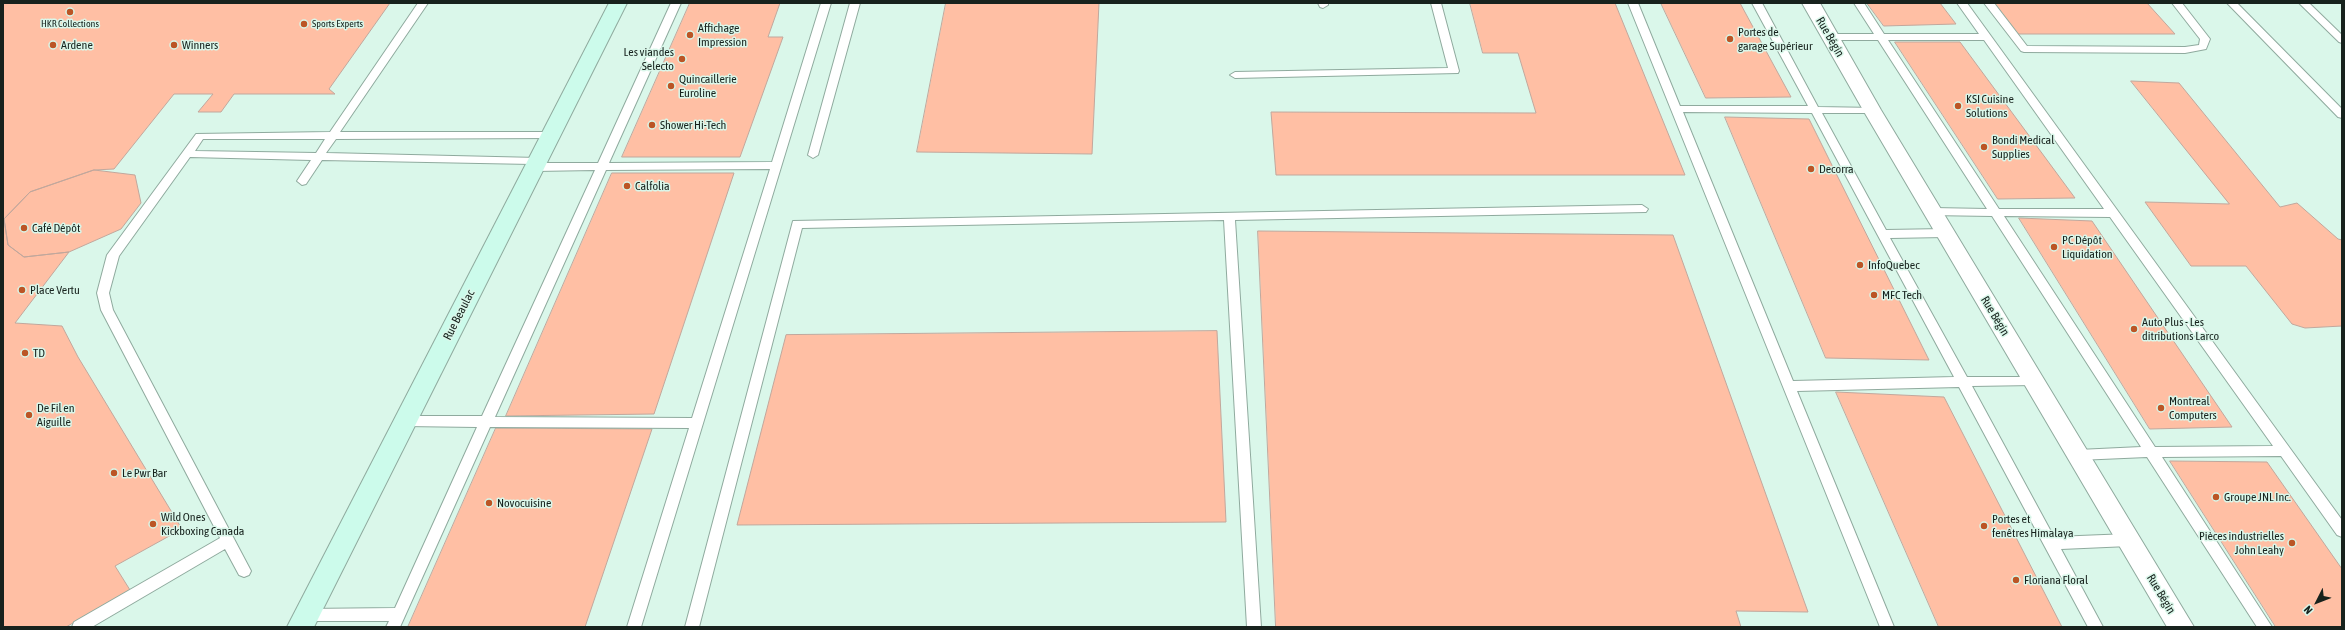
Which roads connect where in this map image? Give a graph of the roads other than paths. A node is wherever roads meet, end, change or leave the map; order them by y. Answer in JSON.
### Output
{"nodes":[{"id":1,"x":423,"y":3,"type":"edge"},
{"id":2,"x":618,"y":3,"type":"edge"},
{"id":3,"x":676,"y":3,"type":"edge"},
{"id":4,"x":826,"y":3,"type":"edge"},
{"id":5,"x":855,"y":3,"type":"edge"},
{"id":6,"x":1436,"y":3,"type":"edge"},
{"id":7,"x":1633,"y":3,"type":"edge"},
{"id":8,"x":1757,"y":3,"type":"edge"},
{"id":9,"x":1811,"y":3,"type":"edge"},
{"id":10,"x":1858,"y":3,"type":"edge"},
{"id":11,"x":1962,"y":3,"type":"edge"},
{"id":12,"x":1989,"y":3,"type":"edge"},
{"id":13,"x":2177,"y":3,"type":"edge"},
{"id":14,"x":2232,"y":3,"type":"edge"},
{"id":15,"x":2304,"y":3,"type":"edge"},
{"id":16,"x":1831,"y":37,"type":"junction"},
{"id":17,"x":1880,"y":37,"type":"junction"},
{"id":18,"x":1986,"y":37,"type":"junction"},
{"id":19,"x":2342,"y":40,"type":"edge"},
{"id":20,"x":1235,"y":75,"type":"dead end"},
{"id":21,"x":1676,"y":109,"type":"junction"},
{"id":22,"x":1815,"y":110,"type":"junction"},
{"id":23,"x":1872,"y":110,"type":"junction"},
{"id":24,"x":2342,"y":115,"type":"edge"},
{"id":25,"x":551,"y":135,"type":"junction"},
{"id":26,"x":333,"y":136,"type":"junction"},
{"id":27,"x":187,"y":154,"type":"junction"},
{"id":28,"x":813,"y":155,"type":"dead end"},
{"id":29,"x":318,"y":156,"type":"junction"},
{"id":30,"x":536,"y":164,"type":"junction"},
{"id":31,"x":776,"y":165,"type":"junction"},
{"id":32,"x":602,"y":166,"type":"junction"},
{"id":33,"x":302,"y":181,"type":"dead end"},
{"id":34,"x":1642,"y":209,"type":"dead end"},
{"id":35,"x":1933,"y":212,"type":"junction"},
{"id":36,"x":1994,"y":212,"type":"junction"},
{"id":37,"x":2113,"y":213,"type":"junction"},
{"id":38,"x":1229,"y":216,"type":"junction"},
{"id":39,"x":1945,"y":232,"type":"junction"},
{"id":40,"x":1883,"y":234,"type":"junction"},
{"id":41,"x":2034,"y":380,"type":"junction"},
{"id":42,"x":1964,"y":383,"type":"junction"},
{"id":43,"x":1788,"y":386,"type":"junction"},
{"id":44,"x":405,"y":421,"type":"junction"},
{"id":45,"x":486,"y":422,"type":"junction"},
{"id":46,"x":697,"y":423,"type":"junction"},
{"id":47,"x":2284,"y":451,"type":"junction"},
{"id":48,"x":2151,"y":452,"type":"junction"},
{"id":49,"x":2078,"y":455,"type":"junction"},
{"id":50,"x":2342,"y":531,"type":"edge"},
{"id":51,"x":228,"y":540,"type":"junction"},
{"id":52,"x":2129,"y":540,"type":"junction"},
{"id":53,"x":2051,"y":543,"type":"junction"},
{"id":54,"x":244,"y":571,"type":"dead end"},
{"id":55,"x":303,"y":621,"type":"edge"},
{"id":56,"x":396,"y":621,"type":"edge"},
{"id":57,"x":79,"y":627,"type":"edge"},
{"id":58,"x":634,"y":627,"type":"edge"},
{"id":59,"x":692,"y":627,"type":"edge"},
{"id":60,"x":1254,"y":627,"type":"edge"},
{"id":61,"x":1887,"y":627,"type":"edge"},
{"id":62,"x":2096,"y":627,"type":"edge"},
{"id":63,"x":2181,"y":627,"type":"edge"},
{"id":64,"x":2265,"y":627,"type":"edge"}],
"edges":[{"from":1,"to":26,"type":"lane"},
{"from":2,"to":25,"type":"street","name":"Rue Beaulac"},
{"from":3,"to":32,"type":"lane"},
{"from":4,"to":31,"type":"lane"},
{"from":5,"to":28,"type":"lane"},
{"from":6,"to":20,"type":"lane"},
{"from":7,"to":21,"type":"lane"},
{"from":8,"to":22,"type":"lane"},
{"from":9,"to":16,"type":"street","name":"Rue Bégin"},
{"from":10,"to":17,"type":"lane"},
{"from":11,"to":18,"type":"lane"},
{"from":12,"to":13,"type":"lane"},
{"from":14,"to":24,"type":"lane"},
{"from":15,"to":19,"type":"lane"},
{"from":16,"to":17,"type":"lane"},
{"from":16,"to":23,"type":"street","name":"Rue Bégin"},
{"from":17,"to":18,"type":"lane"},
{"from":17,"to":36,"type":"lane"},
{"from":18,"to":37,"type":"lane"},
{"from":21,"to":22,"type":"lane"},
{"from":21,"to":43,"type":"lane"},
{"from":22,"to":23,"type":"lane"},
{"from":22,"to":40,"type":"lane"},
{"from":23,"to":35,"type":"street","name":"Rue Bégin"},
{"from":25,"to":26,"type":"lane"},
{"from":25,"to":30,"type":"street","name":"Rue Beaulac"},
{"from":26,"to":27,"type":"lane"},
{"from":26,"to":29,"type":"lane"},
{"from":27,"to":29,"type":"lane"},
{"from":27,"to":51,"type":"lane"},
{"from":29,"to":30,"type":"lane"},
{"from":29,"to":33,"type":"lane"},
{"from":30,"to":32,"type":"lane"},
{"from":30,"to":44,"type":"street","name":"Rue Beaulac"},
{"from":31,"to":32,"type":"lane"},
{"from":31,"to":46,"type":"lane"},
{"from":32,"to":45,"type":"lane"},
{"from":34,"to":38,"type":"lane"},
{"from":35,"to":36,"type":"lane"},
{"from":35,"to":39,"type":"street","name":"Rue Bégin"},
{"from":36,"to":37,"type":"lane"},
{"from":36,"to":48,"type":"lane"},
{"from":37,"to":47,"type":"lane"},
{"from":38,"to":59,"type":"lane"},
{"from":38,"to":60,"type":"lane"},
{"from":39,"to":40,"type":"lane"},
{"from":39,"to":41,"type":"street","name":"Rue Bégin"},
{"from":40,"to":42,"type":"lane"},
{"from":41,"to":42,"type":"lane"},
{"from":41,"to":49,"type":"street","name":"Rue Bégin"},
{"from":42,"to":43,"type":"lane"},
{"from":42,"to":53,"type":"lane"},
{"from":43,"to":61,"type":"lane"},
{"from":44,"to":45,"type":"lane"},
{"from":44,"to":55,"type":"street","name":"Rue Beaulac"},
{"from":45,"to":46,"type":"lane"},
{"from":45,"to":56,"type":"lane"},
{"from":46,"to":58,"type":"lane"},
{"from":47,"to":48,"type":"lane"},
{"from":47,"to":50,"type":"lane"},
{"from":48,"to":49,"type":"lane"},
{"from":48,"to":64,"type":"lane"},
{"from":49,"to":52,"type":"street","name":"Rue Bégin"},
{"from":51,"to":54,"type":"lane"},
{"from":51,"to":57,"type":"lane"},
{"from":52,"to":53,"type":"lane"},
{"from":52,"to":63,"type":"street","name":"Rue Bégin"},
{"from":53,"to":62,"type":"lane"},
{"from":55,"to":56,"type":"lane"}]}
